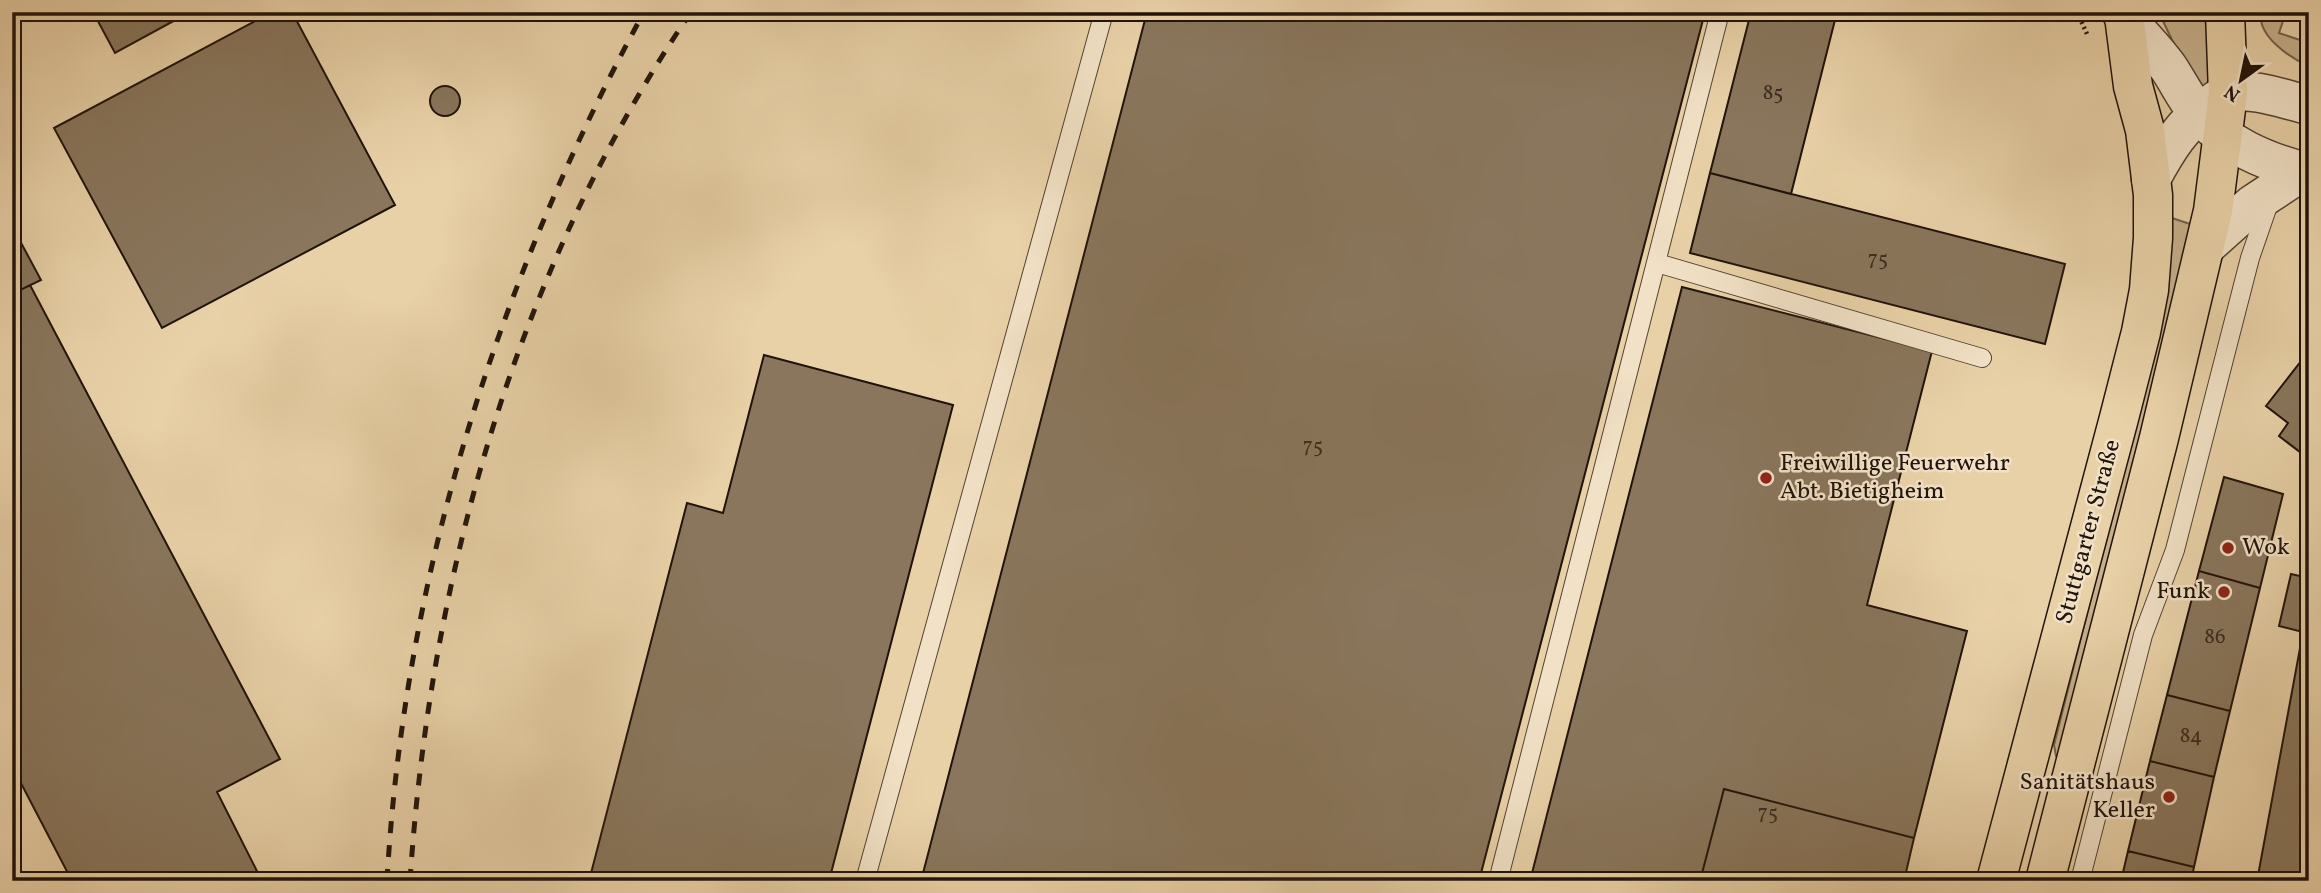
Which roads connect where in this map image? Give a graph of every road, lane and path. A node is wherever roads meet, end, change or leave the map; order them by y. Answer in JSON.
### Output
{"nodes":[{"id":1,"x":1104,"y":12,"type":"edge"},
{"id":2,"x":1720,"y":12,"type":"edge"},
{"id":3,"x":2225,"y":12,"type":"edge"},
{"id":4,"x":2123,"y":14,"type":"edge"},
{"id":5,"x":2309,"y":105,"type":"edge"},
{"id":6,"x":2216,"y":114,"type":"junction"},
{"id":7,"x":2296,"y":178,"type":"edge"},
{"id":8,"x":2151,"y":179,"type":"junction"},
{"id":9,"x":2205,"y":247,"type":"junction"},
{"id":10,"x":1657,"y":263,"type":"junction"},
{"id":11,"x":1982,"y":358,"type":"dead end"},
{"id":12,"x":865,"y":881,"type":"edge"},
{"id":13,"x":1498,"y":881,"type":"edge"},
{"id":14,"x":1996,"y":881,"type":"edge"},
{"id":15,"x":2045,"y":881,"type":"edge"},
{"id":16,"x":2080,"y":881,"type":"edge"}],
"edges":[{"from":1,"to":12,"type":"lane"},
{"from":2,"to":10,"type":"lane"},
{"from":3,"to":6,"type":"main road"},
{"from":4,"to":6,"type":"street","name":"Stuttgarter Straße"},
{"from":4,"to":8,"type":"main road","name":"Stuttgarter Straße"},
{"from":5,"to":6,"type":"street"},
{"from":6,"to":7,"type":"street"},
{"from":6,"to":8,"type":"street","name":"Stuttgarter Straße"},
{"from":6,"to":9,"type":"main road","name":"Stuttgarter Straße"},
{"from":7,"to":9,"type":"street"},
{"from":7,"to":16,"type":"lane"},
{"from":8,"to":14,"type":"main road","name":"Stuttgarter Straße"},
{"from":9,"to":15,"type":"main road","name":"Stuttgarter Straße"},
{"from":10,"to":11,"type":"lane"},
{"from":10,"to":13,"type":"lane"}]}
